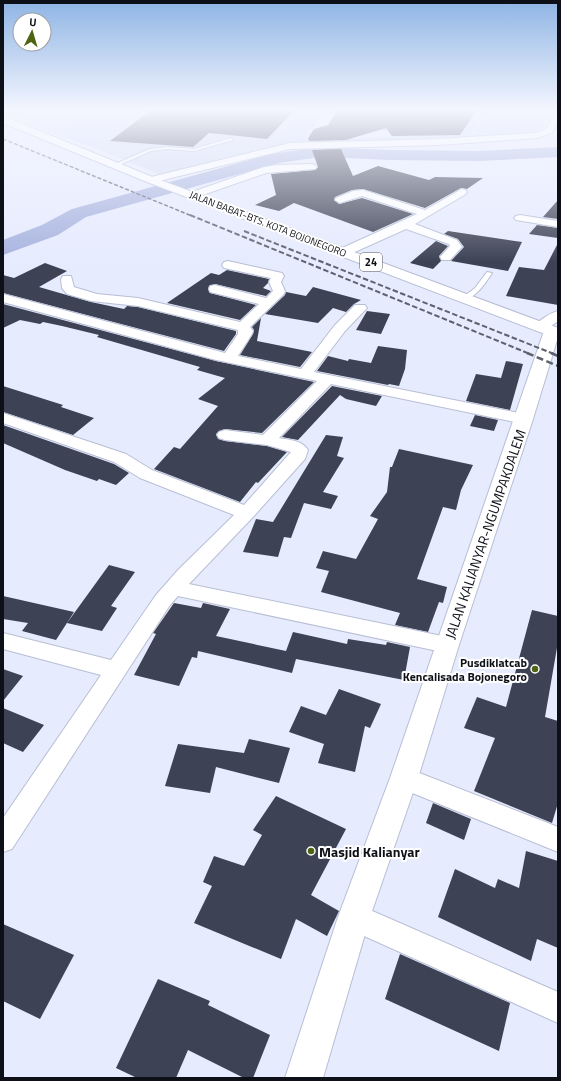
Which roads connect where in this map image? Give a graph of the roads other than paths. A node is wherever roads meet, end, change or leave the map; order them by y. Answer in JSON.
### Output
{"nodes":[{"id":1,"x":105,"y":160,"type":"edge"},
{"id":2,"x":126,"y":160,"type":"edge"},
{"id":3,"x":234,"y":160,"type":"edge"},
{"id":4,"x":116,"y":165,"type":"junction"},
{"id":5,"x":312,"y":167,"type":"dead end"},
{"id":6,"x":154,"y":181,"type":"junction"},
{"id":7,"x":462,"y":192,"type":"dead end"},
{"id":8,"x":188,"y":194,"type":"junction"},
{"id":9,"x":340,"y":200,"type":"dead end"},
{"id":10,"x":426,"y":214,"type":"junction"},
{"id":11,"x":520,"y":218,"type":"dead end"},
{"id":12,"x":558,"y":224,"type":"edge"},
{"id":13,"x":407,"y":225,"type":"junction"},
{"id":14,"x":344,"y":252,"type":"junction"},
{"id":15,"x":446,"y":257,"type":"dead end"},
{"id":16,"x":228,"y":265,"type":"dead end"},
{"id":17,"x":489,"y":273,"type":"dead end"},
{"id":18,"x":67,"y":280,"type":"dead end"},
{"id":19,"x":215,"y":289,"type":"dead end"},
{"id":20,"x":3,"y":298,"type":"edge"},
{"id":21,"x":465,"y":298,"type":"junction"},
{"id":22,"x":269,"y":303,"type":"junction"},
{"id":23,"x":360,"y":308,"type":"dead end"},
{"id":24,"x":243,"y":327,"type":"junction"},
{"id":25,"x":552,"y":327,"type":"edge"},
{"id":26,"x":229,"y":358,"type":"junction"},
{"id":27,"x":304,"y":374,"type":"junction"},
{"id":28,"x":328,"y":379,"type":"junction"},
{"id":29,"x":3,"y":418,"type":"edge"},
{"id":30,"x":524,"y":419,"type":"junction"},
{"id":31,"x":225,"y":435,"type":"dead end"},
{"id":32,"x":267,"y":440,"type":"junction"},
{"id":33,"x":247,"y":514,"type":"junction"},
{"id":34,"x":173,"y":588,"type":"junction"},
{"id":35,"x":3,"y":641,"type":"edge"},
{"id":36,"x":447,"y":645,"type":"junction"},
{"id":37,"x":116,"y":670,"type":"junction"},
{"id":38,"x":404,"y":778,"type":"junction"},
{"id":39,"x":3,"y":840,"type":"edge"},
{"id":40,"x":558,"y":840,"type":"edge"},
{"id":41,"x":354,"y":917,"type":"junction"},
{"id":42,"x":558,"y":1008,"type":"edge"},
{"id":43,"x":304,"y":1078,"type":"edge"}],
"edges":[{"from":1,"to":4,"type":"main road","number":"24"},
{"from":2,"to":4,"type":"lane"},
{"from":3,"to":6,"type":"street"},
{"from":4,"to":6,"type":"main road","name":"JALAN BABAT-BTS. KOTA BOJONEGORO","number":"24"},
{"from":5,"to":8,"type":"street"},
{"from":6,"to":8,"type":"main road","name":"JALAN BABAT-BTS. KOTA BOJONEGORO","number":"24"},
{"from":7,"to":10,"type":"street"},
{"from":8,"to":14,"type":"main road","name":"JALAN BABAT-BTS. KOTA BOJONEGORO","number":"24"},
{"from":9,"to":10,"type":"street"},
{"from":10,"to":13,"type":"street"},
{"from":11,"to":12,"type":"street"},
{"from":13,"to":14,"type":"street"},
{"from":13,"to":15,"type":"street"},
{"from":14,"to":21,"type":"main road","name":"JALAN BABAT-BTS. KOTA BOJONEGORO","number":"24"},
{"from":16,"to":22,"type":"street"},
{"from":17,"to":21,"type":"lane"},
{"from":18,"to":24,"type":"street"},
{"from":19,"to":22,"type":"street"},
{"from":20,"to":26,"type":"street"},
{"from":21,"to":25,"type":"main road","name":"JALAN BABAT-BTS. KOTA BOJONEGORO","number":"24"},
{"from":22,"to":24,"type":"street"},
{"from":23,"to":27,"type":"street"},
{"from":24,"to":26,"type":"street"},
{"from":25,"to":30,"type":"main road","name":"JALAN KALIANYAR-NGUMPAKDALEM"},
{"from":26,"to":27,"type":"street"},
{"from":27,"to":28,"type":"street"},
{"from":28,"to":30,"type":"street"},
{"from":28,"to":32,"type":"street"},
{"from":29,"to":33,"type":"street"},
{"from":30,"to":36,"type":"main road","name":"JALAN KALIANYAR-NGUMPAKDALEM"},
{"from":31,"to":32,"type":"street"},
{"from":32,"to":33,"type":"street"},
{"from":33,"to":34,"type":"street"},
{"from":34,"to":36,"type":"street"},
{"from":34,"to":37,"type":"street"},
{"from":35,"to":37,"type":"street"},
{"from":36,"to":38,"type":"main road","name":"JALAN KALIANYAR-NGUMPAKDALEM"},
{"from":37,"to":39,"type":"street"},
{"from":38,"to":40,"type":"street"},
{"from":38,"to":41,"type":"main road","name":"JALAN KALIANYAR-NGUMPAKDALEM"},
{"from":41,"to":42,"type":"street"},
{"from":41,"to":43,"type":"main road","name":"JALAN KALIANYAR-NGUMPAKDALEM"}]}
